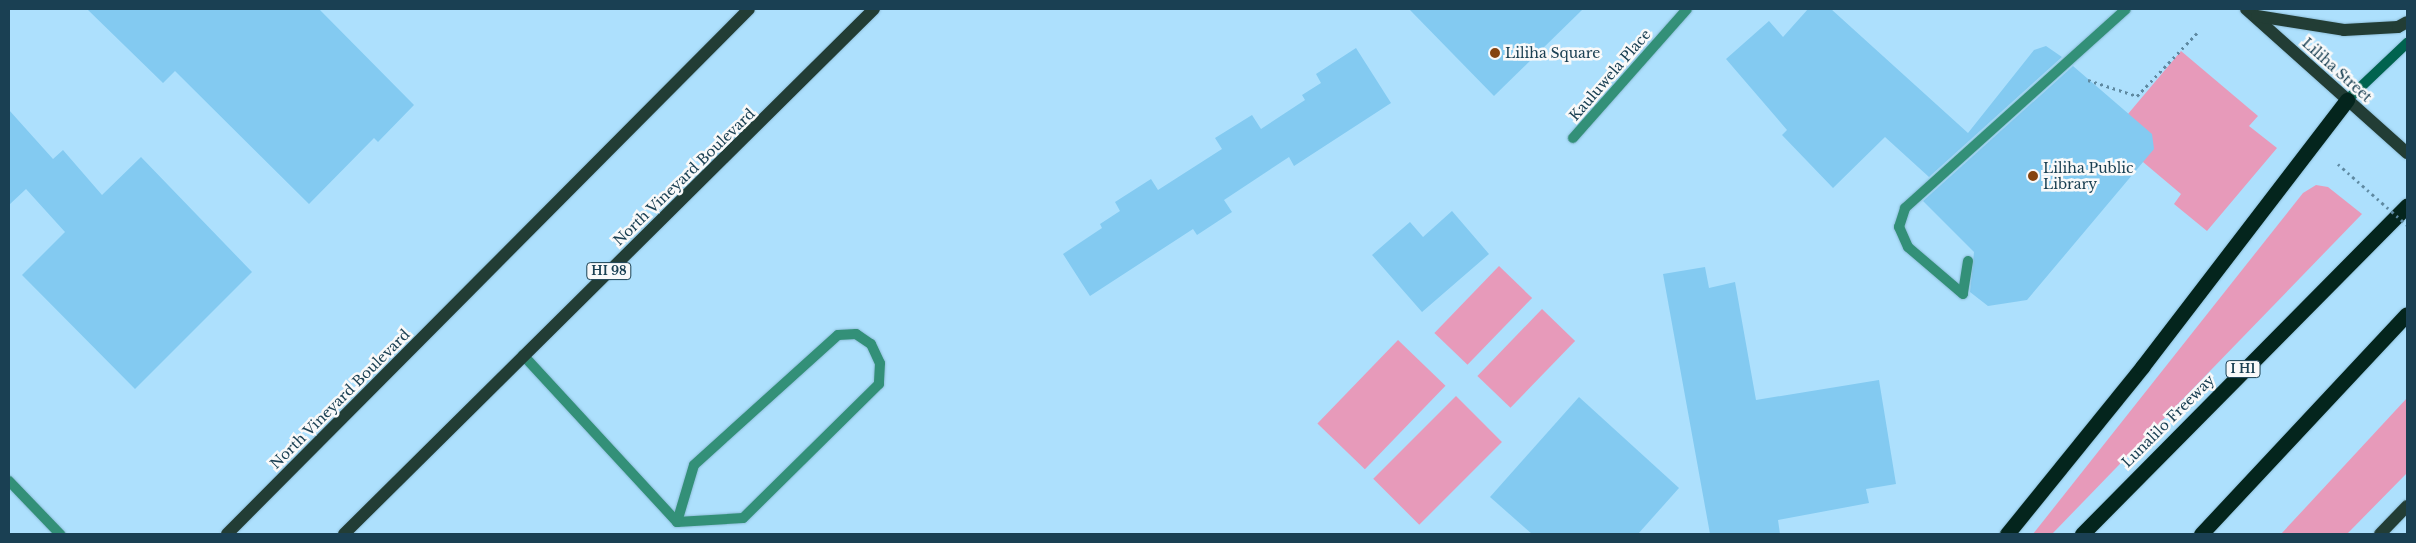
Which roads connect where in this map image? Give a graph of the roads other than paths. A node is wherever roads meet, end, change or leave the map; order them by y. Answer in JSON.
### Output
{"nodes":[{"id":1,"x":749,"y":9,"type":"edge"},
{"id":2,"x":874,"y":9,"type":"edge"},
{"id":3,"x":1688,"y":9,"type":"edge"},
{"id":4,"x":2126,"y":9,"type":"edge"},
{"id":5,"x":2250,"y":12,"type":"edge"},
{"id":6,"x":2407,"y":22,"type":"edge"},
{"id":7,"x":2407,"y":43,"type":"edge"},
{"id":8,"x":2347,"y":100,"type":"junction"},
{"id":9,"x":1574,"y":138,"type":"dead end"},
{"id":10,"x":2407,"y":152,"type":"edge"},
{"id":11,"x":2407,"y":206,"type":"edge"},
{"id":12,"x":1968,"y":261,"type":"dead end"},
{"id":13,"x":2407,"y":314,"type":"edge"},
{"id":14,"x":523,"y":355,"type":"junction"},
{"id":15,"x":2271,"y":458,"type":"junction"},
{"id":16,"x":9,"y":481,"type":"edge"},
{"id":17,"x":2407,"y":506,"type":"edge"},
{"id":18,"x":677,"y":522,"type":"junction"},
{"id":19,"x":60,"y":534,"type":"edge"},
{"id":20,"x":227,"y":534,"type":"edge"},
{"id":21,"x":344,"y":534,"type":"edge"},
{"id":22,"x":2006,"y":534,"type":"edge"},
{"id":23,"x":2082,"y":534,"type":"edge"},
{"id":24,"x":2201,"y":534,"type":"edge"},
{"id":25,"x":2207,"y":534,"type":"edge"},
{"id":26,"x":2380,"y":534,"type":"edge"}],
"edges":[{"from":1,"to":20,"type":"main road","name":"North Vineyard Boulevard"},
{"from":2,"to":14,"type":"main road","name":"North Vineyard Boulevard","number":"HI 98"},
{"from":3,"to":9,"type":"street","name":"Kauluwela Place"},
{"from":4,"to":12,"type":"street"},
{"from":5,"to":6,"type":"main road"},
{"from":5,"to":8,"type":"main road","name":"Liliha Street"},
{"from":7,"to":8,"type":"main road"},
{"from":8,"to":10,"type":"main road","name":"Liliha Street"},
{"from":8,"to":22,"type":"highway"},
{"from":11,"to":23,"type":"highway","name":"Lunalilo Freeway","number":"I H1"},
{"from":13,"to":15,"type":"highway"},
{"from":14,"to":18,"type":"street"},
{"from":14,"to":21,"type":"main road","name":"North Vineyard Boulevard","number":"HI 98"},
{"from":15,"to":24,"type":"highway"},
{"from":15,"to":25,"type":"highway"},
{"from":16,"to":19,"type":"street"},
{"from":17,"to":26,"type":"main road"},
{"from":18,"to":18,"type":"street"}]}
